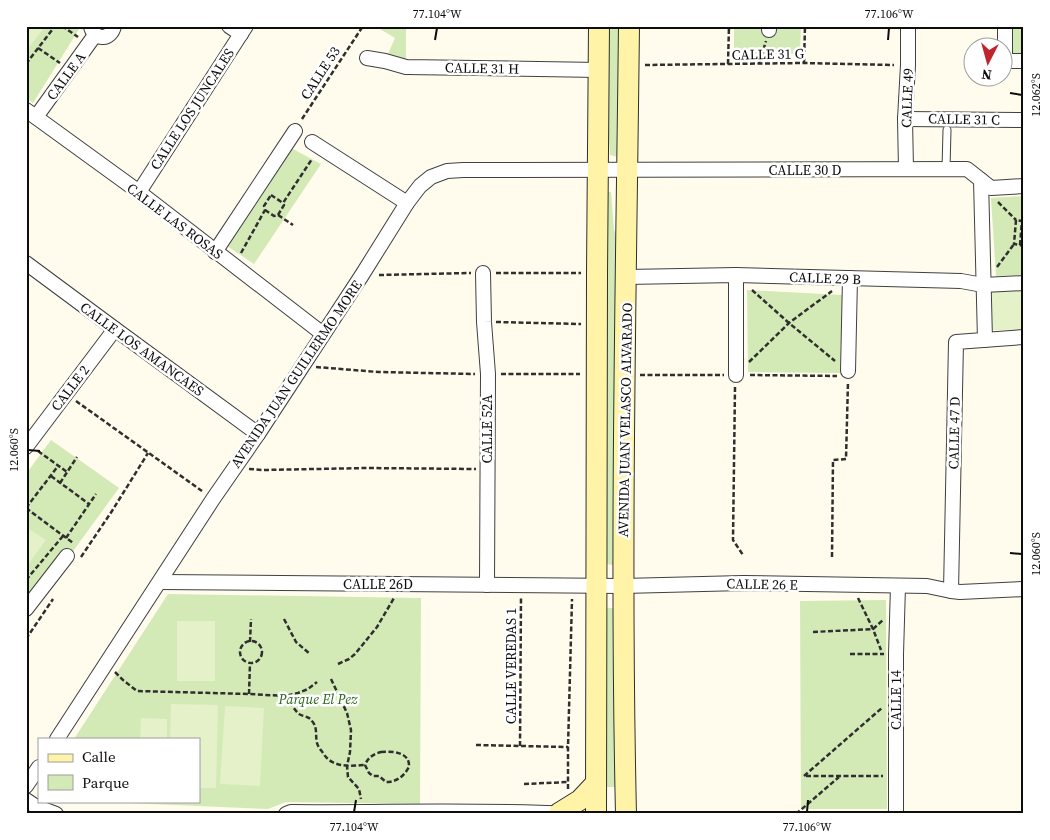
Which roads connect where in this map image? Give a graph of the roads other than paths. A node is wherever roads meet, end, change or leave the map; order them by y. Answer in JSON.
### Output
{"nodes":[{"id":1,"x":114,"y":26,"type":"edge"},
{"id":2,"x":229,"y":26,"type":"edge"},
{"id":3,"x":600,"y":26,"type":"edge"},
{"id":4,"x":629,"y":26,"type":"edge"},
{"id":5,"x":908,"y":26,"type":"edge"},
{"id":6,"x":1005,"y":26,"type":"edge"},
{"id":7,"x":244,"y":30,"type":"edge"},
{"id":8,"x":91,"y":35,"type":"edge"},
{"id":9,"x":367,"y":58,"type":"dead end"},
{"id":10,"x":1024,"y":61,"type":"edge"},
{"id":11,"x":598,"y":70,"type":"junction"},
{"id":12,"x":31,"y":114,"type":"edge"},
{"id":13,"x":905,"y":118,"type":"junction"},
{"id":14,"x":1024,"y":120,"type":"edge"},
{"id":15,"x":947,"y":130,"type":"dead end"},
{"id":16,"x":294,"y":131,"type":"road end"},
{"id":17,"x":316,"y":144,"type":"road end"},
{"id":18,"x":906,"y":169,"type":"junction"},
{"id":19,"x":946,"y":169,"type":"junction"},
{"id":20,"x":599,"y":170,"type":"junction"},
{"id":21,"x":626,"y":170,"type":"junction"},
{"id":22,"x":986,"y":184,"type":"junction"},
{"id":23,"x":1024,"y":186,"type":"edge"},
{"id":24,"x":138,"y":192,"type":"junction"},
{"id":25,"x":407,"y":202,"type":"junction"},
{"id":26,"x":215,"y":252,"type":"junction"},
{"id":27,"x":28,"y":267,"type":"edge"},
{"id":28,"x":483,"y":273,"type":"road end"},
{"id":29,"x":736,"y":275,"type":"junction"},
{"id":30,"x":626,"y":277,"type":"junction"},
{"id":31,"x":850,"y":278,"type":"junction"},
{"id":32,"x":1024,"y":283,"type":"edge"},
{"id":33,"x":983,"y":285,"type":"junction"},
{"id":34,"x":115,"y":329,"type":"junction"},
{"id":35,"x":323,"y":334,"type":"junction"},
{"id":36,"x":1024,"y":337,"type":"edge"},
{"id":37,"x":985,"y":340,"type":"junction"},
{"id":38,"x":848,"y":371,"type":"road end"},
{"id":39,"x":736,"y":375,"type":"road end"},
{"id":40,"x":258,"y":434,"type":"junction"},
{"id":41,"x":27,"y":445,"type":"edge"},
{"id":42,"x":73,"y":558,"type":"road end"},
{"id":43,"x":160,"y":582,"type":"junction"},
{"id":44,"x":487,"y":585,"type":"junction"},
{"id":45,"x":596,"y":586,"type":"junction"},
{"id":46,"x":623,"y":586,"type":"junction"},
{"id":47,"x":898,"y":586,"type":"junction"},
{"id":48,"x":1024,"y":588,"type":"edge"},
{"id":49,"x":950,"y":592,"type":"junction"},
{"id":50,"x":26,"y":609,"type":"edge"},
{"id":51,"x":58,"y":738,"type":"edge"},
{"id":52,"x":38,"y":768,"type":"edge"},
{"id":53,"x":595,"y":784,"type":"junction"},
{"id":54,"x":26,"y":786,"type":"edge"},
{"id":55,"x":26,"y":800,"type":"edge"},
{"id":56,"x":596,"y":809,"type":"edge"},
{"id":57,"x":626,"y":809,"type":"edge"},
{"id":58,"x":389,"y":813,"type":"edge"},
{"id":59,"x":559,"y":813,"type":"edge"},
{"id":60,"x":56,"y":814,"type":"edge"},
{"id":61,"x":286,"y":814,"type":"edge"},
{"id":62,"x":570,"y":814,"type":"edge"},
{"id":63,"x":896,"y":814,"type":"edge"}],
"edges":[{"from":1,"to":8,"type":"street"},
{"from":2,"to":7,"type":"street"},
{"from":3,"to":11,"type":"main road","name":"AVENIDA JUAN VELASCO ALVARADO"},
{"from":4,"to":21,"type":"main road","name":"AVENIDA JUAN VELASCO ALVARADO"},
{"from":5,"to":13,"type":"street","name":"CALLE 49"},
{"from":6,"to":10,"type":"street"},
{"from":7,"to":24,"type":"street","name":"CALLE LOS JUNCALES"},
{"from":8,"to":12,"type":"street","name":"CALLE A"},
{"from":9,"to":11,"type":"street","name":"CALLE 31 H"},
{"from":11,"to":20,"type":"main road","name":"AVENIDA JUAN VELASCO ALVARADO"},
{"from":12,"to":24,"type":"street","name":"CALLE LAS ROSAS"},
{"from":13,"to":14,"type":"street","name":"CALLE 31 C"},
{"from":13,"to":18,"type":"street","name":"CALLE 49"},
{"from":15,"to":19,"type":"lane"},
{"from":16,"to":26,"type":"street"},
{"from":17,"to":25,"type":"street"},
{"from":18,"to":19,"type":"street","name":"CALLE 30 D"},
{"from":18,"to":21,"type":"street","name":"CALLE 30 D"},
{"from":19,"to":22,"type":"street","name":"CALLE 30 D"},
{"from":20,"to":21,"type":"street","name":"AVENIDA JUAN GUILLERMO MORE"},
{"from":20,"to":25,"type":"street","name":"AVENIDA JUAN GUILLERMO MORE"},
{"from":20,"to":45,"type":"main road","name":"AVENIDA JUAN VELASCO ALVARADO"},
{"from":21,"to":30,"type":"main road","name":"AVENIDA JUAN VELASCO ALVARADO"},
{"from":22,"to":23,"type":"street"},
{"from":22,"to":33,"type":"street"},
{"from":24,"to":26,"type":"street","name":"CALLE LAS ROSAS"},
{"from":25,"to":35,"type":"street","name":"AVENIDA JUAN GUILLERMO MORE"},
{"from":26,"to":35,"type":"street","name":"CALLE LAS ROSAS"},
{"from":27,"to":34,"type":"street","name":"CALLE LOS AMANCAES"},
{"from":28,"to":44,"type":"street","name":"CALLE 52A"},
{"from":29,"to":30,"type":"street","name":"CALLE 29 B"},
{"from":29,"to":31,"type":"street","name":"CALLE 29 B"},
{"from":29,"to":39,"type":"street"},
{"from":30,"to":46,"type":"main road","name":"AVENIDA JUAN VELASCO ALVARADO"},
{"from":31,"to":33,"type":"street","name":"CALLE 29 B"},
{"from":31,"to":38,"type":"street"},
{"from":32,"to":33,"type":"street","name":"CALLE 29 B"},
{"from":33,"to":37,"type":"street"},
{"from":34,"to":40,"type":"street","name":"CALLE LOS AMANCAES"},
{"from":34,"to":41,"type":"street","name":"CALLE 2"},
{"from":35,"to":40,"type":"street","name":"AVENIDA JUAN GUILLERMO MORE"},
{"from":36,"to":37,"type":"street","name":"CALLE 47 D"},
{"from":37,"to":49,"type":"street","name":"CALLE 47 D"},
{"from":40,"to":43,"type":"street","name":"AVENIDA JUAN GUILLERMO MORE"},
{"from":42,"to":50,"type":"street"},
{"from":43,"to":44,"type":"street","name":"CALLE 26D"},
{"from":43,"to":51,"type":"street","name":"AVENIDA JUAN GUILLERMO MORE"},
{"from":44,"to":45,"type":"street","name":"CALLE 26D"},
{"from":45,"to":46,"type":"street","name":"CALLE 26 E"},
{"from":45,"to":53,"type":"main road","name":"AVENIDA JUAN VELASCO ALVARADO"},
{"from":46,"to":47,"type":"street","name":"CALLE 26 E"},
{"from":46,"to":57,"type":"main road","name":"AVENIDA JUAN VELASCO ALVARADO"},
{"from":47,"to":49,"type":"street","name":"CALLE 26 E"},
{"from":47,"to":63,"type":"street","name":"CALLE 14"},
{"from":48,"to":49,"type":"street","name":"CALLE 26 E"},
{"from":52,"to":54,"type":"street"},
{"from":53,"to":56,"type":"main road","name":"AVENIDA JUAN VELASCO ALVARADO"},
{"from":53,"to":59,"type":"main road"},
{"from":55,"to":60,"type":"street"},
{"from":56,"to":57,"type":"main road"},
{"from":58,"to":59,"type":"street"},
{"from":58,"to":61,"type":"street"},
{"from":59,"to":62,"type":"street"}]}
